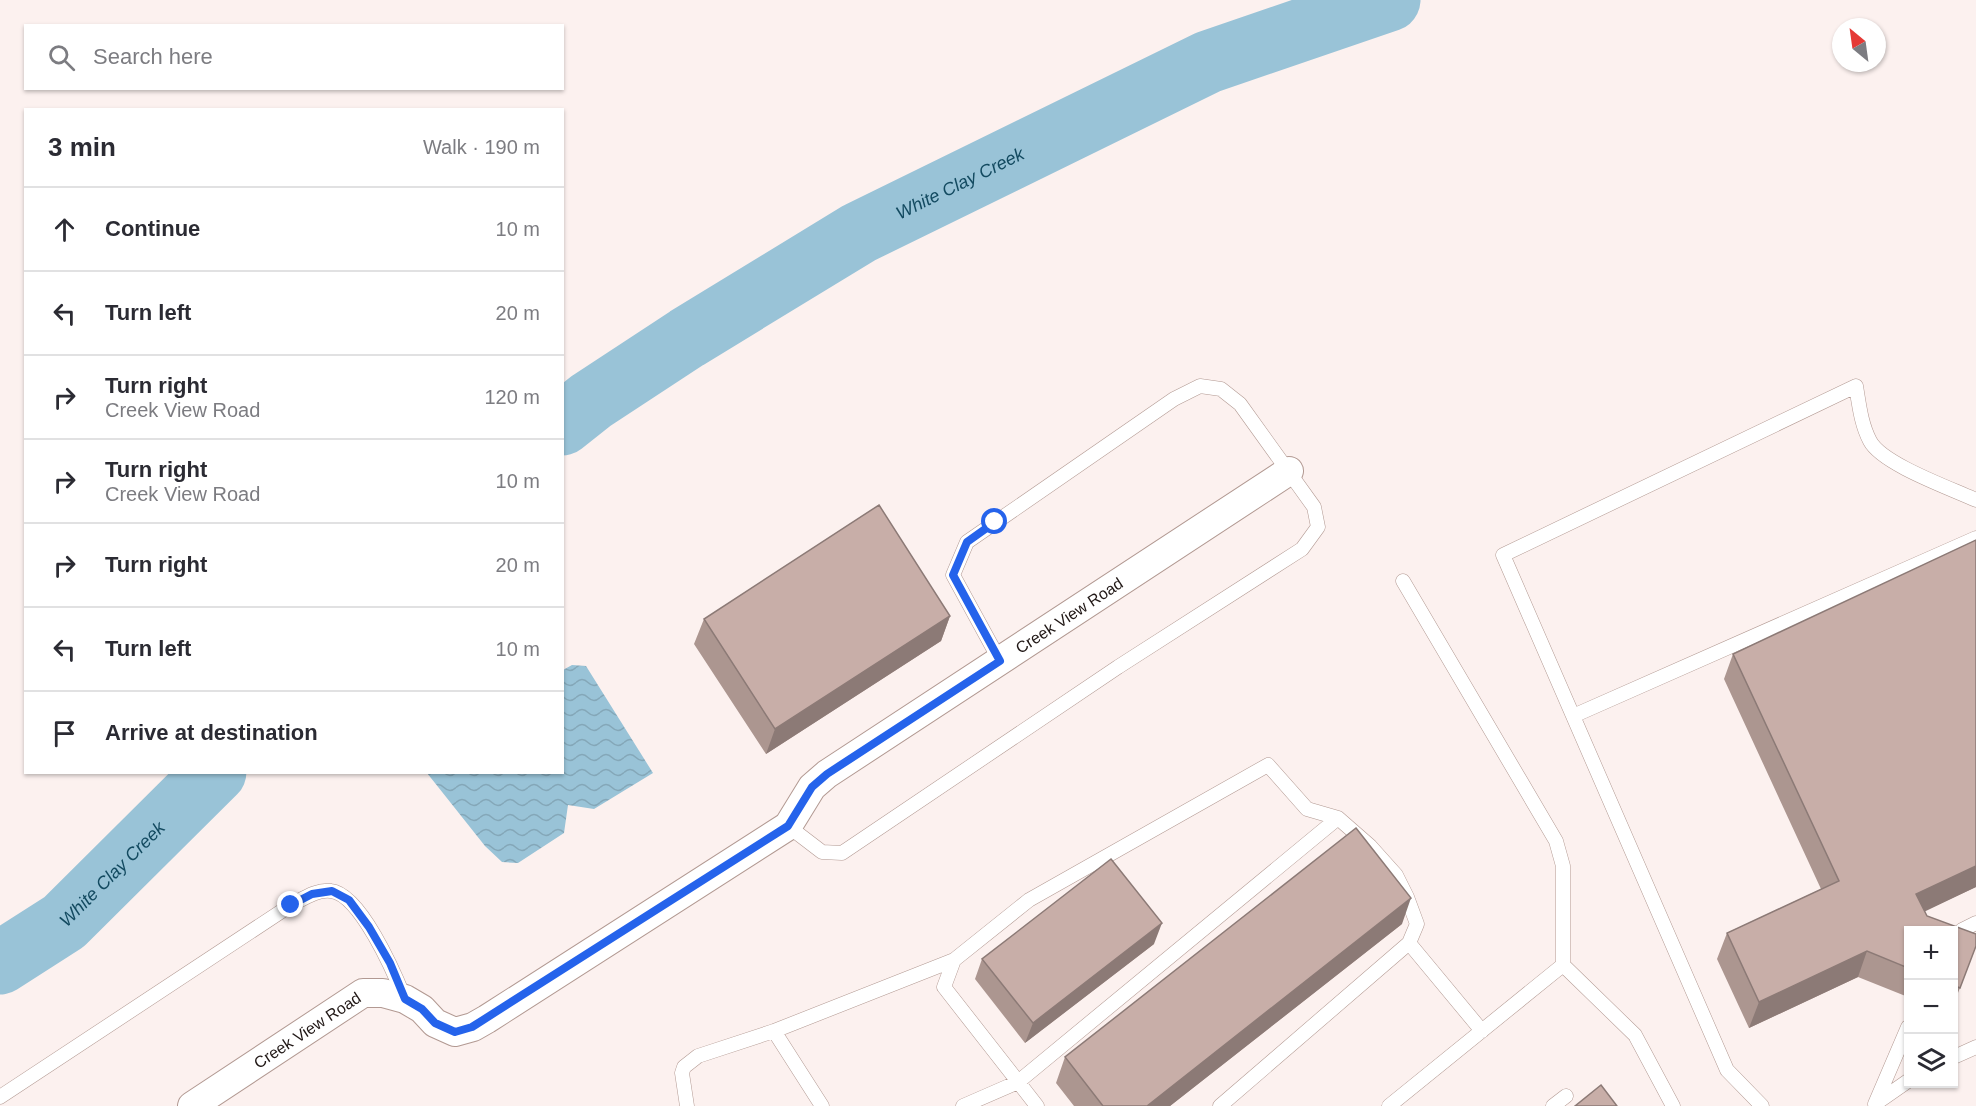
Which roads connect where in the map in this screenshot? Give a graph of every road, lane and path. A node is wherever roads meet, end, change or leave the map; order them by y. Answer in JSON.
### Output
{"nodes":[{"id":1,"x":1289,"y":471,"type":"junction"},
{"id":2,"x":1976,"y":500,"type":"edge"},
{"id":3,"x":1976,"y":538,"type":"edge"},
{"id":4,"x":1403,"y":581,"type":"dead end"},
{"id":5,"x":1000,"y":661,"type":"junction"},
{"id":6,"x":1573,"y":716,"type":"junction"},
{"id":7,"x":1338,"y":818,"type":"junction"},
{"id":8,"x":788,"y":826,"type":"junction"},
{"id":9,"x":1976,"y":923,"type":"edge"},
{"id":10,"x":1958,"y":934,"type":"edge"},
{"id":11,"x":1409,"y":943,"type":"junction"},
{"id":12,"x":954,"y":960,"type":"junction"},
{"id":13,"x":1563,"y":965,"type":"junction"},
{"id":14,"x":405,"y":999,"type":"junction"},
{"id":15,"x":774,"y":1031,"type":"junction"},
{"id":16,"x":1482,"y":1031,"type":"junction"},
{"id":17,"x":1905,"y":1034,"type":"edge"},
{"id":18,"x":1976,"y":1047,"type":"edge"},
{"id":19,"x":1958,"y":1055,"type":"edge"},
{"id":20,"x":1018,"y":1082,"type":"junction"},
{"id":21,"x":1904,"y":1084,"type":"edge"},
{"id":22,"x":1566,"y":1096,"type":"dead end"},
{"id":23,"x":0,"y":1097,"type":"edge"},
{"id":24,"x":1874,"y":1105,"type":"edge"},
{"id":25,"x":192,"y":1106,"type":"edge"},
{"id":26,"x":687,"y":1106,"type":"edge"},
{"id":27,"x":822,"y":1106,"type":"edge"},
{"id":28,"x":963,"y":1106,"type":"edge"},
{"id":29,"x":1036,"y":1106,"type":"edge"},
{"id":30,"x":1220,"y":1106,"type":"edge"},
{"id":31,"x":1389,"y":1106,"type":"edge"},
{"id":32,"x":1553,"y":1106,"type":"edge"},
{"id":33,"x":1673,"y":1106,"type":"edge"},
{"id":34,"x":1762,"y":1106,"type":"edge"}],
"edges":[{"from":1,"to":5,"type":"street","name":"Creek View Road"},
{"from":1,"to":5,"type":"lane"},
{"from":1,"to":8,"type":"lane"},
{"from":2,"to":6,"type":"lane"},
{"from":3,"to":6,"type":"lane"},
{"from":4,"to":13,"type":"lane"},
{"from":5,"to":8,"type":"street","name":"Creek View Road"},
{"from":6,"to":34,"type":"lane"},
{"from":7,"to":11,"type":"lane"},
{"from":7,"to":12,"type":"lane"},
{"from":7,"to":20,"type":"lane"},
{"from":8,"to":14,"type":"street","name":"Creek View Road"},
{"from":9,"to":10,"type":"lane"},
{"from":11,"to":16,"type":"lane"},
{"from":11,"to":30,"type":"lane"},
{"from":12,"to":15,"type":"lane"},
{"from":12,"to":20,"type":"lane"},
{"from":13,"to":16,"type":"lane"},
{"from":13,"to":33,"type":"lane"},
{"from":14,"to":23,"type":"lane"},
{"from":14,"to":25,"type":"street","name":"Creek View Road"},
{"from":15,"to":26,"type":"lane"},
{"from":15,"to":27,"type":"lane"},
{"from":16,"to":31,"type":"lane"},
{"from":17,"to":24,"type":"lane"},
{"from":18,"to":19,"type":"lane"},
{"from":20,"to":28,"type":"lane"},
{"from":20,"to":29,"type":"lane"},
{"from":21,"to":24,"type":"lane"},
{"from":22,"to":32,"type":"lane"}]}
